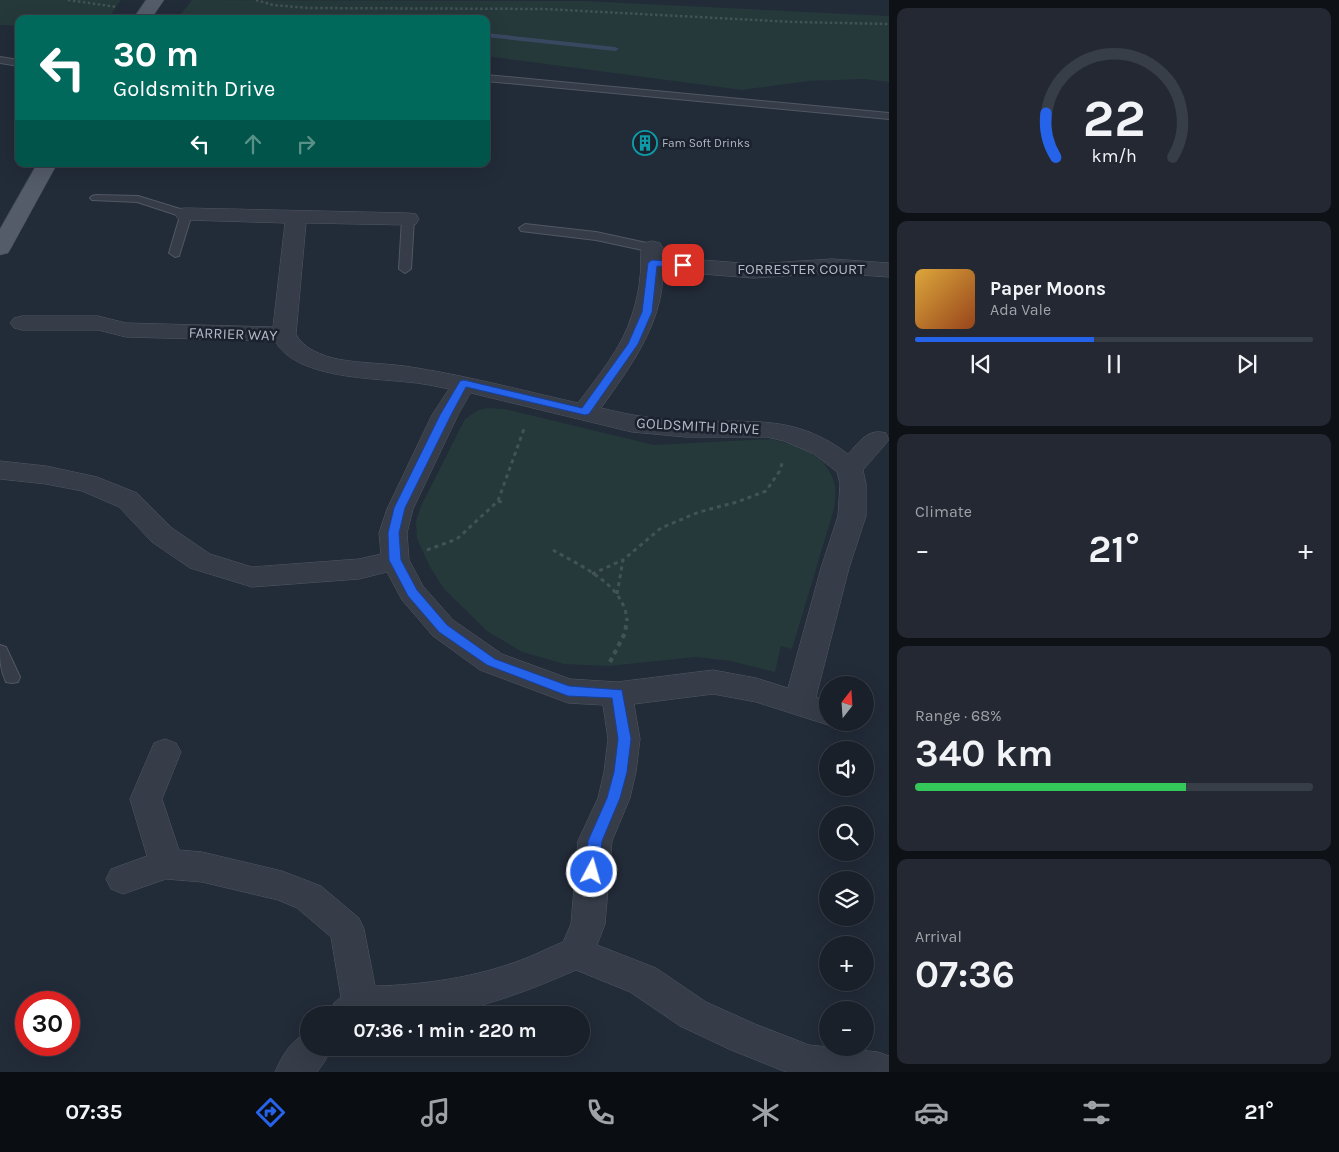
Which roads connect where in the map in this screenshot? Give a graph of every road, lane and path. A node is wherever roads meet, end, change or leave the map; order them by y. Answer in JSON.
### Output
{"nodes":[{"id":1,"x":68,"y":0,"type":"edge"},
{"id":2,"x":256,"y":0,"type":"edge"},
{"id":3,"x":148,"y":10,"type":"edge"},
{"id":4,"x":889,"y":24,"type":"edge"},
{"id":5,"x":0,"y":60,"type":"edge"},
{"id":6,"x":15,"y":62,"type":"edge"},
{"id":7,"x":490,"y":78,"type":"edge"},
{"id":8,"x":889,"y":116,"type":"edge"},
{"id":9,"x":46,"y":167,"type":"edge"},
{"id":10,"x":96,"y":198,"type":"dead end"},
{"id":11,"x":186,"y":214,"type":"junction"},
{"id":12,"x":296,"y":217,"type":"junction"},
{"id":13,"x":408,"y":219,"type":"joint"},
{"id":14,"x":6,"y":226,"type":"edge"},
{"id":15,"x":525,"y":228,"type":"dead end"},
{"id":16,"x":0,"y":248,"type":"edge"},
{"id":17,"x":175,"y":253,"type":"dead end"},
{"id":18,"x":652,"y":256,"type":"junction"},
{"id":19,"x":405,"y":269,"type":"dead end"},
{"id":20,"x":889,"y":270,"type":"edge"},
{"id":21,"x":22,"y":322,"type":"dead end"},
{"id":22,"x":284,"y":334,"type":"junction"},
{"id":23,"x":464,"y":384,"type":"junction"},
{"id":24,"x":537,"y":400,"type":"junction"},
{"id":25,"x":585,"y":412,"type":"junction"},
{"id":26,"x":791,"y":434,"type":"junction"},
{"id":27,"x":877,"y":439,"type":"dead end"},
{"id":28,"x":849,"y":468,"type":"junction"},
{"id":29,"x":0,"y":470,"type":"edge"},
{"id":30,"x":498,"y":501,"type":"junction"},
{"id":31,"x":505,"y":503,"type":"dead end"},
{"id":32,"x":553,"y":550,"type":"dead end"},
{"id":33,"x":395,"y":560,"type":"junction"},
{"id":34,"x":623,"y":560,"type":"junction"},
{"id":35,"x":592,"y":574,"type":"junction"},
{"id":36,"x":617,"y":594,"type":"junction"},
{"id":37,"x":0,"y":651,"type":"edge"},
{"id":38,"x":12,"y":677,"type":"dead end"},
{"id":39,"x":618,"y":694,"type":"junction"},
{"id":40,"x":799,"y":704,"type":"junction"},
{"id":41,"x":819,"y":710,"type":"edge"},
{"id":42,"x":166,"y":752,"type":"dead end"},
{"id":43,"x":166,"y":864,"type":"junction"},
{"id":44,"x":123,"y":879,"type":"dead end"},
{"id":45,"x":576,"y":953,"type":"junction"},
{"id":46,"x":353,"y":1006,"type":"edge"},
{"id":47,"x":373,"y":1006,"type":"edge"},
{"id":48,"x":306,"y":1056,"type":"edge"},
{"id":49,"x":878,"y":1070,"type":"dead end"},
{"id":50,"x":294,"y":1072,"type":"edge"}],
"edges":[{"from":1,"to":3,"type":"path"},
{"from":2,"to":4,"type":"path"},
{"from":5,"to":6,"type":"lane"},
{"from":7,"to":8,"type":"lane"},
{"from":9,"to":14,"type":"main road"},
{"from":10,"to":11,"type":"lane"},
{"from":11,"to":12,"type":"street"},
{"from":11,"to":17,"type":"lane"},
{"from":12,"to":13,"type":"street"},
{"from":12,"to":22,"type":"street"},
{"from":13,"to":19,"type":"lane"},
{"from":14,"to":16,"type":"main road"},
{"from":15,"to":18,"type":"lane"},
{"from":18,"to":20,"type":"street","name":"FORRESTER COURT"},
{"from":18,"to":25,"type":"street"},
{"from":21,"to":22,"type":"street","name":"FARRIER WAY"},
{"from":22,"to":23,"type":"street","name":"FARRIER WAY"},
{"from":23,"to":24,"type":"street","name":"GOLDSMITH DRIVE"},
{"from":23,"to":33,"type":"street"},
{"from":24,"to":25,"type":"street","name":"GOLDSMITH DRIVE"},
{"from":24,"to":30,"type":"path"},
{"from":25,"to":26,"type":"street","name":"GOLDSMITH DRIVE"},
{"from":26,"to":28,"type":"street","name":"GOLDSMITH DRIVE"},
{"from":26,"to":34,"type":"path"},
{"from":27,"to":28,"type":"street"},
{"from":28,"to":40,"type":"street"},
{"from":29,"to":33,"type":"street"},
{"from":30,"to":31,"type":"path"},
{"from":30,"to":33,"type":"path"},
{"from":32,"to":35,"type":"path"},
{"from":33,"to":39,"type":"street"},
{"from":34,"to":35,"type":"path"},
{"from":34,"to":36,"type":"path"},
{"from":35,"to":36,"type":"path"},
{"from":36,"to":39,"type":"path"},
{"from":37,"to":38,"type":"lane"},
{"from":39,"to":40,"type":"street"},
{"from":39,"to":45,"type":"street"},
{"from":40,"to":41,"type":"street"},
{"from":42,"to":43,"type":"street"},
{"from":43,"to":44,"type":"street"},
{"from":43,"to":46,"type":"street"},
{"from":45,"to":47,"type":"street"},
{"from":45,"to":49,"type":"street"},
{"from":48,"to":50,"type":"street"}]}
